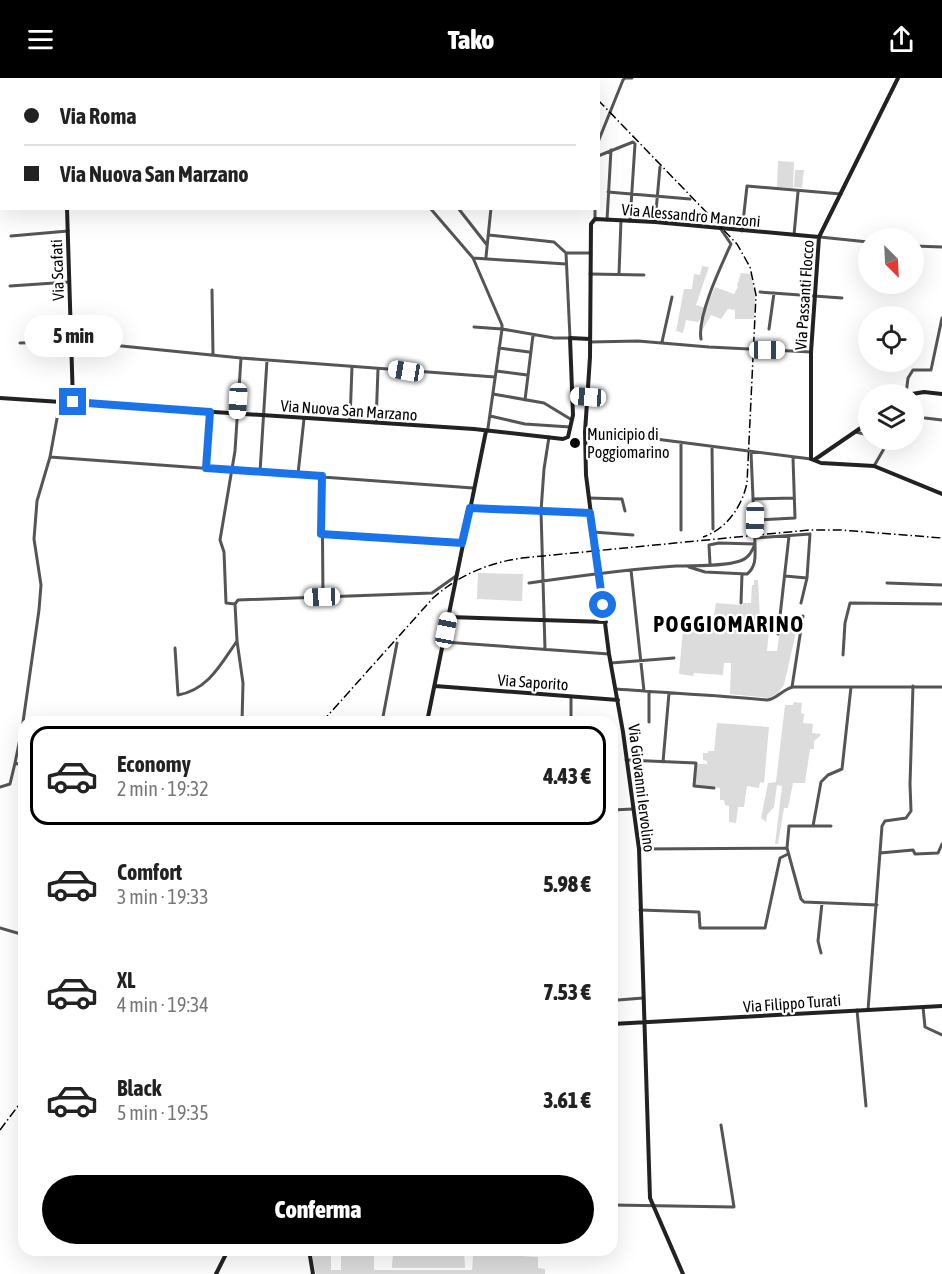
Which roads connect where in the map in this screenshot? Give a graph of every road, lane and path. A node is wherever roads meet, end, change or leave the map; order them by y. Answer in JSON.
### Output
{"nodes":[{"id":1,"x":632,"y":78,"type":"edge"},
{"id":2,"x":898,"y":78,"type":"edge"},
{"id":3,"x":600,"y":136,"type":"edge"},
{"id":4,"x":611,"y":150,"type":"junction"},
{"id":5,"x":600,"y":155,"type":"edge"},
{"id":6,"x":660,"y":168,"type":"dead end"},
{"id":7,"x":608,"y":192,"type":"junction"},
{"id":8,"x":798,"y":192,"type":"dead end"},
{"id":9,"x":631,"y":194,"type":"junction"},
{"id":10,"x":841,"y":194,"type":"junction"},
{"id":11,"x":657,"y":196,"type":"junction"},
{"id":12,"x":690,"y":199,"type":"dead end"},
{"id":13,"x":67,"y":210,"type":"edge"},
{"id":14,"x":432,"y":210,"type":"edge"},
{"id":15,"x":460,"y":210,"type":"edge"},
{"id":16,"x":491,"y":210,"type":"edge"},
{"id":17,"x":595,"y":210,"type":"edge"},
{"id":18,"x":595,"y":219,"type":"junction"},
{"id":19,"x":607,"y":220,"type":"junction"},
{"id":20,"x":621,"y":220,"type":"junction"},
{"id":21,"x":630,"y":221,"type":"junction"},
{"id":22,"x":655,"y":222,"type":"junction"},
{"id":23,"x":720,"y":228,"type":"junction"},
{"id":24,"x":68,"y":231,"type":"junction"},
{"id":25,"x":742,"y":231,"type":"junction"},
{"id":26,"x":794,"y":235,"type":"junction"},
{"id":27,"x":11,"y":236,"type":"dead end"},
{"id":28,"x":489,"y":236,"type":"junction"},
{"id":29,"x":819,"y":237,"type":"junction"},
{"id":30,"x":858,"y":241,"type":"edge"},
{"id":31,"x":488,"y":246,"type":"junction"},
{"id":32,"x":924,"y":246,"type":"edge"},
{"id":33,"x":942,"y":247,"type":"edge"},
{"id":34,"x":566,"y":253,"type":"junction"},
{"id":35,"x":591,"y":253,"type":"junction"},
{"id":36,"x":473,"y":258,"type":"junction"},
{"id":37,"x":486,"y":258,"type":"junction"},
{"id":38,"x":566,"y":264,"type":"junction"},
{"id":39,"x":590,"y":274,"type":"junction"},
{"id":40,"x":619,"y":274,"type":"junction"},
{"id":41,"x":644,"y":275,"type":"dead end"},
{"id":42,"x":69,"y":282,"type":"junction"},
{"id":43,"x":10,"y":286,"type":"dead end"},
{"id":44,"x":212,"y":290,"type":"dead end"},
{"id":45,"x":760,"y":292,"type":"dead end"},
{"id":46,"x":774,"y":293,"type":"junction"},
{"id":47,"x":814,"y":296,"type":"junction"},
{"id":48,"x":672,"y":297,"type":"dead end"},
{"id":49,"x":842,"y":298,"type":"dead end"},
{"id":50,"x":942,"y":318,"type":"edge"},
{"id":51,"x":474,"y":327,"type":"dead end"},
{"id":52,"x":502,"y":329,"type":"junction"},
{"id":53,"x":769,"y":329,"type":"dead end"},
{"id":54,"x":533,"y":335,"type":"junction"},
{"id":55,"x":570,"y":338,"type":"junction"},
{"id":56,"x":701,"y":339,"type":"dead end"},
{"id":57,"x":590,"y":340,"type":"junction"},
{"id":58,"x":72,"y":341,"type":"junction"},
{"id":59,"x":662,"y":342,"type":"junction"},
{"id":60,"x":20,"y":343,"type":"dead end"},
{"id":61,"x":499,"y":348,"type":"junction"},
{"id":62,"x":811,"y":351,"type":"junction"},
{"id":63,"x":530,"y":352,"type":"junction"},
{"id":64,"x":213,"y":355,"type":"junction"},
{"id":65,"x":241,"y":358,"type":"junction"},
{"id":66,"x":267,"y":359,"type":"junction"},
{"id":67,"x":352,"y":367,"type":"junction"},
{"id":68,"x":378,"y":369,"type":"junction"},
{"id":69,"x":496,"y":371,"type":"junction"},
{"id":70,"x":528,"y":375,"type":"junction"},
{"id":71,"x":495,"y":377,"type":"junction"},
{"id":72,"x":907,"y":384,"type":"edge"},
{"id":73,"x":924,"y":392,"type":"edge"},
{"id":74,"x":493,"y":394,"type":"junction"},
{"id":75,"x":942,"y":394,"type":"edge"},
{"id":76,"x":573,"y":396,"type":"junction"},
{"id":77,"x":588,"y":397,"type":"junction"},
{"id":78,"x":0,"y":398,"type":"edge"},
{"id":79,"x":525,"y":400,"type":"junction"},
{"id":80,"x":60,"y":402,"type":"junction"},
{"id":81,"x":73,"y":402,"type":"junction"},
{"id":82,"x":210,"y":412,"type":"junction"},
{"id":83,"x":237,"y":414,"type":"junction"},
{"id":84,"x":265,"y":416,"type":"junction"},
{"id":85,"x":489,"y":416,"type":"junction"},
{"id":86,"x":925,"y":418,"type":"dead end"},
{"id":87,"x":304,"y":419,"type":"junction"},
{"id":88,"x":572,"y":420,"type":"junction"},
{"id":89,"x":942,"y":420,"type":"edge"},
{"id":90,"x":350,"y":422,"type":"junction"},
{"id":91,"x":376,"y":423,"type":"junction"},
{"id":92,"x":570,"y":427,"type":"junction"},
{"id":93,"x":486,"y":430,"type":"junction"},
{"id":94,"x":585,"y":432,"type":"junction"},
{"id":95,"x":856,"y":432,"type":"edge"},
{"id":96,"x":549,"y":437,"type":"junction"},
{"id":97,"x":681,"y":442,"type":"junction"},
{"id":98,"x":712,"y":447,"type":"junction"},
{"id":99,"x":883,"y":450,"type":"edge"},
{"id":100,"x":751,"y":452,"type":"junction"},
{"id":101,"x":50,"y":457,"type":"junction"},
{"id":102,"x":793,"y":458,"type":"junction"},
{"id":103,"x":814,"y":459,"type":"junction"},
{"id":104,"x":874,"y":466,"type":"junction"},
{"id":105,"x":206,"y":468,"type":"junction"},
{"id":106,"x":232,"y":469,"type":"junction"},
{"id":107,"x":260,"y":472,"type":"junction"},
{"id":108,"x":298,"y":474,"type":"junction"},
{"id":109,"x":322,"y":476,"type":"junction"},
{"id":110,"x":473,"y":488,"type":"junction"},
{"id":111,"x":942,"y":494,"type":"edge"},
{"id":112,"x":589,"y":498,"type":"junction"},
{"id":113,"x":794,"y":498,"type":"junction"},
{"id":114,"x":753,"y":499,"type":"junction"},
{"id":115,"x":470,"y":508,"type":"junction"},
{"id":116,"x":541,"y":511,"type":"junction"},
{"id":117,"x":626,"y":511,"type":"dead end"},
{"id":118,"x":590,"y":513,"type":"junction"},
{"id":119,"x":755,"y":520,"type":"junction"},
{"id":120,"x":713,"y":529,"type":"dead end"},
{"id":121,"x":681,"y":530,"type":"dead end"},
{"id":122,"x":593,"y":532,"type":"junction"},
{"id":123,"x":321,"y":534,"type":"junction"},
{"id":124,"x":633,"y":534,"type":"dead end"},
{"id":125,"x":789,"y":536,"type":"junction"},
{"id":126,"x":755,"y":538,"type":"junction"},
{"id":127,"x":462,"y":543,"type":"junction"},
{"id":128,"x":754,"y":544,"type":"junction"},
{"id":129,"x":710,"y":564,"type":"junction"},
{"id":130,"x":686,"y":566,"type":"junction"},
{"id":131,"x":631,"y":570,"type":"junction"},
{"id":132,"x":598,"y":573,"type":"junction"},
{"id":133,"x":742,"y":574,"type":"junction"},
{"id":134,"x":456,"y":576,"type":"junction"},
{"id":135,"x":785,"y":576,"type":"junction"},
{"id":136,"x":807,"y":578,"type":"junction"},
{"id":137,"x":543,"y":581,"type":"junction"},
{"id":138,"x":529,"y":583,"type":"dead end"},
{"id":139,"x":886,"y":583,"type":"dead end"},
{"id":140,"x":942,"y":585,"type":"edge"},
{"id":141,"x":322,"y":597,"type":"junction"},
{"id":142,"x":741,"y":603,"type":"dead end"},
{"id":143,"x":801,"y":603,"type":"dead end"},
{"id":144,"x":235,"y":604,"type":"junction"},
{"id":145,"x":942,"y":604,"type":"edge"},
{"id":146,"x":803,"y":616,"type":"dead end"},
{"id":147,"x":449,"y":617,"type":"junction"},
{"id":148,"x":545,"y":620,"type":"junction"},
{"id":149,"x":606,"y":622,"type":"junction"},
{"id":150,"x":778,"y":634,"type":"dead end"},
{"id":151,"x":237,"y":641,"type":"junction"},
{"id":152,"x":444,"y":642,"type":"junction"},
{"id":153,"x":397,"y":643,"type":"dead end"},
{"id":154,"x":175,"y":648,"type":"dead end"},
{"id":155,"x":545,"y":649,"type":"junction"},
{"id":156,"x":609,"y":654,"type":"junction"},
{"id":157,"x":843,"y":655,"type":"dead end"},
{"id":158,"x":674,"y":657,"type":"dead end"},
{"id":159,"x":641,"y":662,"type":"junction"},
{"id":160,"x":611,"y":663,"type":"junction"},
{"id":161,"x":435,"y":686,"type":"junction"},
{"id":162,"x":913,"y":686,"type":"junction"},
{"id":163,"x":792,"y":687,"type":"junction"},
{"id":164,"x":851,"y":687,"type":"junction"},
{"id":165,"x":942,"y":687,"type":"edge"},
{"id":166,"x":616,"y":689,"type":"junction"},
{"id":167,"x":646,"y":692,"type":"junction"},
{"id":168,"x":669,"y":693,"type":"junction"},
{"id":169,"x":571,"y":697,"type":"junction"},
{"id":170,"x":618,"y":700,"type":"junction"},
{"id":171,"x":24,"y":716,"type":"edge"},
{"id":172,"x":242,"y":716,"type":"edge"},
{"id":173,"x":383,"y":716,"type":"edge"},
{"id":174,"x":428,"y":716,"type":"edge"},
{"id":175,"x":571,"y":716,"type":"edge"},
{"id":176,"x":649,"y":722,"type":"dead end"},
{"id":177,"x":18,"y":748,"type":"edge"},
{"id":178,"x":626,"y":760,"type":"junction"},
{"id":179,"x":663,"y":762,"type":"junction"},
{"id":180,"x":15,"y":763,"type":"junction"},
{"id":181,"x":18,"y":764,"type":"edge"},
{"id":182,"x":0,"y":787,"type":"edge"},
{"id":183,"x":714,"y":788,"type":"dead end"},
{"id":184,"x":633,"y":809,"type":"junction"},
{"id":185,"x":618,"y":810,"type":"edge"},
{"id":186,"x":813,"y":826,"type":"junction"},
{"id":187,"x":831,"y":826,"type":"dead end"},
{"id":188,"x":942,"y":844,"type":"edge"},
{"id":189,"x":787,"y":848,"type":"junction"},
{"id":190,"x":639,"y":849,"type":"junction"},
{"id":191,"x":880,"y":853,"type":"junction"},
{"id":192,"x":788,"y":854,"type":"junction"},
{"id":193,"x":822,"y":903,"type":"junction"},
{"id":194,"x":877,"y":905,"type":"junction"},
{"id":195,"x":640,"y":910,"type":"junction"},
{"id":196,"x":0,"y":928,"type":"edge"},
{"id":197,"x":18,"y":933,"type":"edge"},
{"id":198,"x":821,"y":953,"type":"dead end"},
{"id":199,"x":643,"y":998,"type":"junction"},
{"id":200,"x":618,"y":1000,"type":"dead end"},
{"id":201,"x":942,"y":1006,"type":"edge"},
{"id":202,"x":923,"y":1007,"type":"junction"},
{"id":203,"x":857,"y":1010,"type":"junction"},
{"id":204,"x":868,"y":1010,"type":"junction"},
{"id":205,"x":618,"y":1024,"type":"edge"},
{"id":206,"x":644,"y":1024,"type":"junction"},
{"id":207,"x":942,"y":1035,"type":"edge"},
{"id":208,"x":866,"y":1106,"type":"dead end"},
{"id":209,"x":721,"y":1125,"type":"dead end"},
{"id":210,"x":618,"y":1205,"type":"edge"},
{"id":211,"x":652,"y":1207,"type":"junction"},
{"id":212,"x":225,"y":1256,"type":"edge"},
{"id":213,"x":310,"y":1256,"type":"edge"},
{"id":214,"x":216,"y":1274,"type":"edge"},
{"id":215,"x":313,"y":1274,"type":"edge"},
{"id":216,"x":683,"y":1274,"type":"edge"}],
"edges":[{"from":1,"to":3,"type":"street"},
{"from":2,"to":10,"type":"main road","name":"Via Passanti Flocco"},
{"from":4,"to":5,"type":"street"},
{"from":4,"to":7,"type":"street"},
{"from":4,"to":9,"type":"street"},
{"from":6,"to":11,"type":"street"},
{"from":7,"to":9,"type":"street"},
{"from":7,"to":19,"type":"street"},
{"from":8,"to":26,"type":"street"},
{"from":9,"to":11,"type":"street"},
{"from":9,"to":21,"type":"street"},
{"from":10,"to":25,"type":"street"},
{"from":10,"to":29,"type":"main road","name":"Via Passanti Flocco"},
{"from":11,"to":12,"type":"street"},
{"from":11,"to":22,"type":"street"},
{"from":13,"to":24,"type":"main road","name":"Via Scafati"},
{"from":14,"to":36,"type":"street"},
{"from":15,"to":31,"type":"street"},
{"from":16,"to":28,"type":"street"},
{"from":17,"to":18,"type":"street"},
{"from":18,"to":19,"type":"main road","name":"Via Alessandro Manzoni"},
{"from":18,"to":35,"type":"main road"},
{"from":19,"to":20,"type":"main road","name":"Via Alessandro Manzoni"},
{"from":20,"to":21,"type":"main road","name":"Via Alessandro Manzoni"},
{"from":20,"to":40,"type":"street"},
{"from":21,"to":22,"type":"main road","name":"Via Alessandro Manzoni"},
{"from":22,"to":23,"type":"main road","name":"Via Alessandro Manzoni"},
{"from":23,"to":25,"type":"main road","name":"Via Alessandro Manzoni"},
{"from":23,"to":56,"type":"street"},
{"from":24,"to":27,"type":"street"},
{"from":24,"to":42,"type":"main road","name":"Via Scafati"},
{"from":25,"to":26,"type":"main road","name":"Via Alessandro Manzoni"},
{"from":26,"to":29,"type":"main road","name":"Via Alessandro Manzoni"},
{"from":28,"to":31,"type":"street"},
{"from":28,"to":34,"type":"street"},
{"from":29,"to":30,"type":"street"},
{"from":29,"to":47,"type":"main road","name":"Via Passanti Flocco"},
{"from":31,"to":37,"type":"street"},
{"from":32,"to":33,"type":"street"},
{"from":34,"to":35,"type":"street"},
{"from":34,"to":38,"type":"street"},
{"from":35,"to":39,"type":"main road"},
{"from":36,"to":37,"type":"street"},
{"from":36,"to":52,"type":"street"},
{"from":37,"to":38,"type":"street"},
{"from":38,"to":55,"type":"street"},
{"from":39,"to":40,"type":"street"},
{"from":39,"to":57,"type":"main road"},
{"from":40,"to":41,"type":"street"},
{"from":42,"to":43,"type":"street"},
{"from":42,"to":58,"type":"main road","name":"Via Scafati"},
{"from":44,"to":64,"type":"street"},
{"from":45,"to":46,"type":"street"},
{"from":46,"to":47,"type":"street"},
{"from":46,"to":53,"type":"street"},
{"from":47,"to":49,"type":"street"},
{"from":47,"to":62,"type":"main road","name":"Via Passanti Flocco"},
{"from":48,"to":59,"type":"street"},
{"from":50,"to":72,"type":"street"},
{"from":51,"to":52,"type":"street"},
{"from":52,"to":54,"type":"street"},
{"from":52,"to":61,"type":"street"},
{"from":54,"to":55,"type":"street"},
{"from":54,"to":63,"type":"street"},
{"from":55,"to":57,"type":"main road"},
{"from":55,"to":76,"type":"main road","name":"Via Nuova San Marzano"},
{"from":57,"to":59,"type":"street"},
{"from":57,"to":77,"type":"main road"},
{"from":58,"to":60,"type":"street"},
{"from":58,"to":64,"type":"street"},
{"from":58,"to":81,"type":"main road","name":"Via Scafati"},
{"from":59,"to":62,"type":"street"},
{"from":61,"to":63,"type":"street"},
{"from":61,"to":69,"type":"street"},
{"from":62,"to":103,"type":"main road","name":"Via Passanti Flocco"},
{"from":63,"to":70,"type":"street"},
{"from":64,"to":65,"type":"street"},
{"from":65,"to":66,"type":"street"},
{"from":65,"to":83,"type":"street"},
{"from":66,"to":67,"type":"street"},
{"from":66,"to":84,"type":"street"},
{"from":67,"to":68,"type":"street"},
{"from":67,"to":90,"type":"street"},
{"from":68,"to":71,"type":"street"},
{"from":68,"to":91,"type":"street"},
{"from":69,"to":70,"type":"street"},
{"from":69,"to":71,"type":"street"},
{"from":70,"to":79,"type":"street"},
{"from":71,"to":74,"type":"street"},
{"from":73,"to":75,"type":"main road"},
{"from":74,"to":79,"type":"street"},
{"from":74,"to":85,"type":"street"},
{"from":76,"to":77,"type":"street"},
{"from":76,"to":88,"type":"main road","name":"Via Nuova San Marzano"},
{"from":77,"to":94,"type":"main road"},
{"from":78,"to":80,"type":"main road","name":"Via Nuova San Marzano"},
{"from":79,"to":88,"type":"street"},
{"from":80,"to":81,"type":"main road","name":"Via Nuova San Marzano"},
{"from":80,"to":101,"type":"street"},
{"from":81,"to":82,"type":"main road","name":"Via Nuova San Marzano"},
{"from":82,"to":83,"type":"main road","name":"Via Nuova San Marzano"},
{"from":82,"to":105,"type":"street"},
{"from":83,"to":84,"type":"main road","name":"Via Nuova San Marzano"},
{"from":83,"to":106,"type":"street"},
{"from":84,"to":87,"type":"main road","name":"Via Nuova San Marzano"},
{"from":84,"to":107,"type":"street"},
{"from":85,"to":92,"type":"street"},
{"from":85,"to":93,"type":"street"},
{"from":86,"to":89,"type":"street"},
{"from":87,"to":90,"type":"main road","name":"Via Nuova San Marzano"},
{"from":87,"to":108,"type":"street"},
{"from":88,"to":92,"type":"main road","name":"Via Nuova San Marzano"},
{"from":90,"to":91,"type":"main road","name":"Via Nuova San Marzano"},
{"from":91,"to":93,"type":"main road","name":"Via Nuova San Marzano"},
{"from":92,"to":96,"type":"main road","name":"Via Nuova San Marzano"},
{"from":93,"to":96,"type":"main road","name":"Via Nuova San Marzano"},
{"from":93,"to":110,"type":"main road"},
{"from":94,"to":97,"type":"street"},
{"from":94,"to":112,"type":"main road"},
{"from":95,"to":103,"type":"main road"},
{"from":96,"to":116,"type":"street"},
{"from":97,"to":98,"type":"street"},
{"from":97,"to":121,"type":"street"},
{"from":98,"to":100,"type":"street"},
{"from":98,"to":120,"type":"street"},
{"from":99,"to":104,"type":"street"},
{"from":100,"to":102,"type":"street"},
{"from":100,"to":114,"type":"street"},
{"from":101,"to":105,"type":"street"},
{"from":101,"to":171,"type":"street"},
{"from":102,"to":103,"type":"street"},
{"from":102,"to":113,"type":"street"},
{"from":103,"to":104,"type":"main road"},
{"from":104,"to":111,"type":"main road"},
{"from":105,"to":106,"type":"street"},
{"from":106,"to":107,"type":"street"},
{"from":106,"to":144,"type":"street"},
{"from":107,"to":108,"type":"street"},
{"from":108,"to":109,"type":"street"},
{"from":109,"to":110,"type":"street"},
{"from":109,"to":123,"type":"street"},
{"from":110,"to":115,"type":"main road"},
{"from":112,"to":117,"type":"street"},
{"from":112,"to":118,"type":"main road"},
{"from":113,"to":114,"type":"street"},
{"from":113,"to":119,"type":"street"},
{"from":114,"to":119,"type":"street"},
{"from":115,"to":116,"type":"street"},
{"from":115,"to":127,"type":"main road"},
{"from":116,"to":118,"type":"street"},
{"from":116,"to":137,"type":"street"},
{"from":118,"to":122,"type":"main road"},
{"from":119,"to":126,"type":"street"},
{"from":122,"to":124,"type":"street"},
{"from":122,"to":132,"type":"main road"},
{"from":123,"to":127,"type":"street"},
{"from":123,"to":141,"type":"street"},
{"from":125,"to":126,"type":"street"},
{"from":125,"to":135,"type":"street"},
{"from":125,"to":136,"type":"street"},
{"from":126,"to":128,"type":"street"},
{"from":127,"to":134,"type":"main road"},
{"from":128,"to":129,"type":"street"},
{"from":128,"to":129,"type":"street"},
{"from":128,"to":133,"type":"street"},
{"from":129,"to":130,"type":"street"},
{"from":130,"to":131,"type":"street"},
{"from":130,"to":133,"type":"street"},
{"from":131,"to":132,"type":"street"},
{"from":131,"to":159,"type":"street"},
{"from":132,"to":137,"type":"street"},
{"from":132,"to":149,"type":"main road"},
{"from":133,"to":142,"type":"street"},
{"from":134,"to":141,"type":"street"},
{"from":134,"to":147,"type":"main road"},
{"from":135,"to":136,"type":"street"},
{"from":135,"to":150,"type":"street"},
{"from":136,"to":143,"type":"street"},
{"from":137,"to":138,"type":"street"},
{"from":137,"to":148,"type":"street"},
{"from":139,"to":140,"type":"street"},
{"from":141,"to":144,"type":"street"},
{"from":144,"to":151,"type":"street"},
{"from":145,"to":157,"type":"street"},
{"from":146,"to":163,"type":"street"},
{"from":147,"to":148,"type":"main road"},
{"from":147,"to":152,"type":"main road"},
{"from":148,"to":149,"type":"main road"},
{"from":148,"to":155,"type":"street"},
{"from":149,"to":156,"type":"main road"},
{"from":151,"to":154,"type":"street"},
{"from":151,"to":172,"type":"street"},
{"from":152,"to":155,"type":"street"},
{"from":152,"to":161,"type":"main road"},
{"from":153,"to":173,"type":"street"},
{"from":155,"to":156,"type":"street"},
{"from":156,"to":160,"type":"main road"},
{"from":158,"to":159,"type":"street"},
{"from":159,"to":160,"type":"street"},
{"from":159,"to":167,"type":"street"},
{"from":160,"to":166,"type":"main road"},
{"from":161,"to":169,"type":"main road","name":"Via Saporito"},
{"from":161,"to":174,"type":"main road"},
{"from":162,"to":164,"type":"street"},
{"from":162,"to":165,"type":"street"},
{"from":162,"to":191,"type":"street"},
{"from":163,"to":164,"type":"street"},
{"from":163,"to":168,"type":"street"},
{"from":164,"to":186,"type":"street"},
{"from":166,"to":167,"type":"street"},
{"from":166,"to":170,"type":"main road"},
{"from":167,"to":168,"type":"street"},
{"from":167,"to":176,"type":"street"},
{"from":168,"to":179,"type":"street"},
{"from":169,"to":170,"type":"main road","name":"Via Saporito"},
{"from":169,"to":175,"type":"street"},
{"from":170,"to":178,"type":"main road","name":"Via Giovanni Iervolino"},
{"from":177,"to":180,"type":"street"},
{"from":178,"to":179,"type":"street"},
{"from":178,"to":184,"type":"main road","name":"Via Giovanni Iervolino"},
{"from":179,"to":183,"type":"street"},
{"from":180,"to":181,"type":"street"},
{"from":180,"to":182,"type":"street"},
{"from":184,"to":185,"type":"street"},
{"from":184,"to":190,"type":"main road","name":"Via Giovanni Iervolino"},
{"from":186,"to":187,"type":"street"},
{"from":186,"to":189,"type":"street"},
{"from":188,"to":191,"type":"street"},
{"from":189,"to":190,"type":"street"},
{"from":189,"to":192,"type":"street"},
{"from":190,"to":195,"type":"main road","name":"Via Giovanni Iervolino"},
{"from":191,"to":194,"type":"street"},
{"from":192,"to":193,"type":"street"},
{"from":192,"to":195,"type":"street"},
{"from":193,"to":194,"type":"street"},
{"from":193,"to":198,"type":"street"},
{"from":194,"to":204,"type":"street"},
{"from":195,"to":199,"type":"main road","name":"Via Giovanni Iervolino"},
{"from":196,"to":197,"type":"street"},
{"from":199,"to":200,"type":"street"},
{"from":199,"to":206,"type":"main road","name":"Via Giovanni Iervolino"},
{"from":201,"to":202,"type":"main road","name":"Via Filippo Turati"},
{"from":202,"to":204,"type":"main road","name":"Via Filippo Turati"},
{"from":202,"to":207,"type":"street"},
{"from":203,"to":204,"type":"main road","name":"Via Filippo Turati"},
{"from":203,"to":206,"type":"main road","name":"Via Filippo Turati"},
{"from":203,"to":208,"type":"street"},
{"from":205,"to":206,"type":"main road","name":"Via Filippo Turati"},
{"from":206,"to":211,"type":"main road","name":"Via Giovanni Iervolino"},
{"from":209,"to":211,"type":"street"},
{"from":210,"to":211,"type":"street"},
{"from":211,"to":216,"type":"main road","name":"Via Giovanni Iervolino"},
{"from":212,"to":214,"type":"main road"},
{"from":213,"to":215,"type":"main road"}]}
